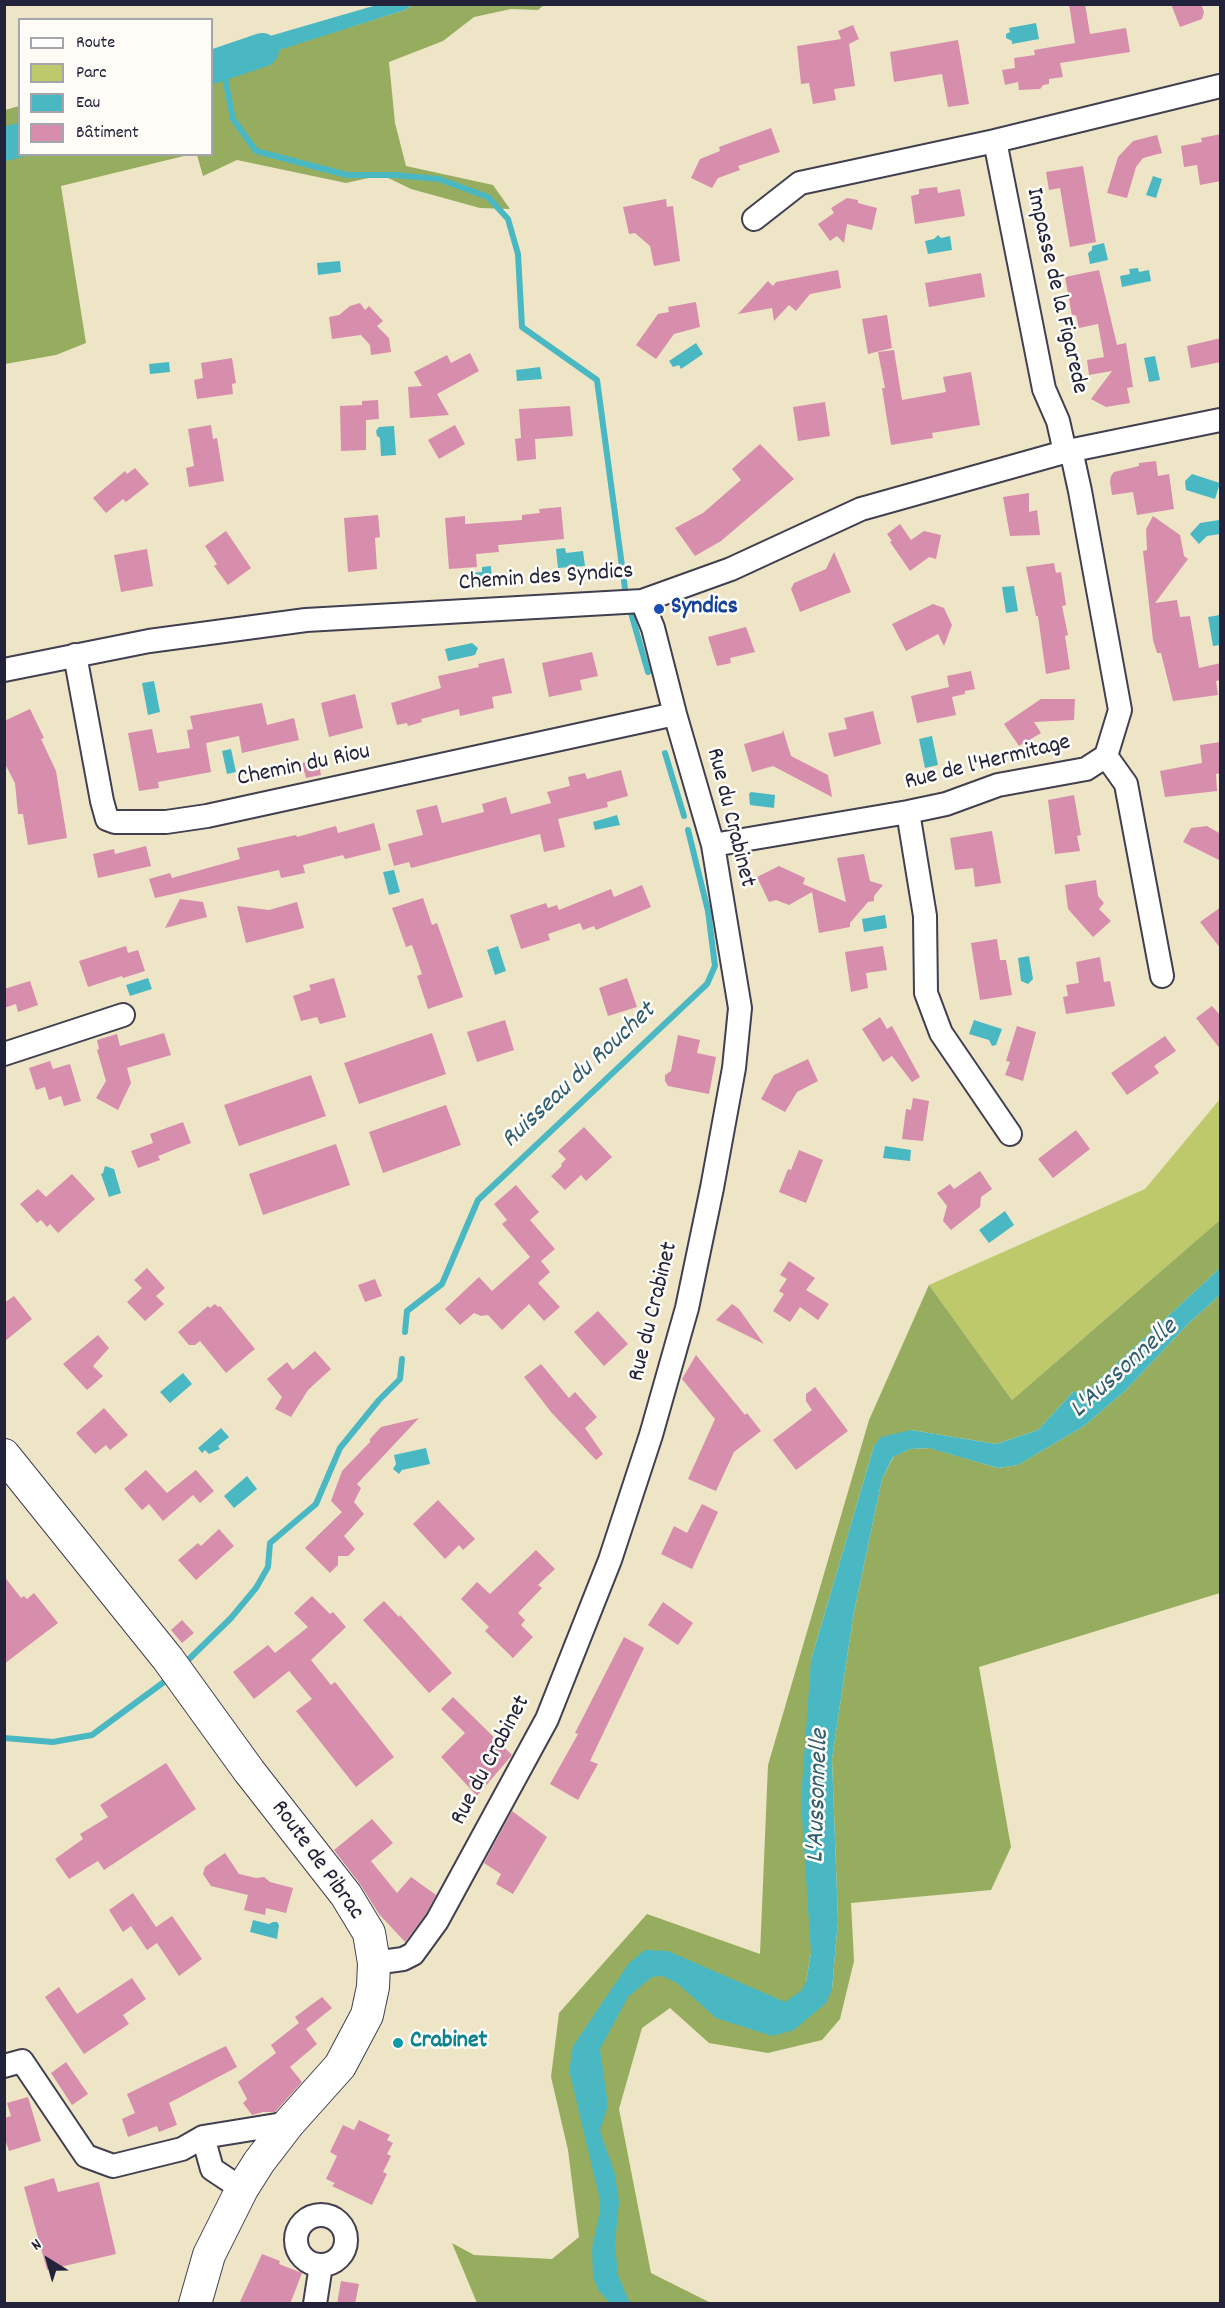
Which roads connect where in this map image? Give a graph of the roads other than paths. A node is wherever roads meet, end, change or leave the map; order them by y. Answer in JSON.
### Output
{"nodes":[{"id":1,"x":1221,"y":86,"type":"edge"},
{"id":2,"x":995,"y":141,"type":"junction"},
{"id":3,"x":754,"y":219,"type":"dead end"},
{"id":4,"x":1221,"y":420,"type":"edge"},
{"id":5,"x":1068,"y":451,"type":"junction"},
{"id":6,"x":633,"y":602,"type":"junction"},
{"id":7,"x":75,"y":655,"type":"junction"},
{"id":8,"x":4,"y":670,"type":"edge"},
{"id":9,"x":675,"y":714,"type":"junction"},
{"id":10,"x":1107,"y":756,"type":"junction"},
{"id":11,"x":908,"y":812,"type":"junction"},
{"id":12,"x":713,"y":845,"type":"junction"},
{"id":13,"x":1162,"y":976,"type":"dead end"},
{"id":14,"x":123,"y":1015,"type":"dead end"},
{"id":15,"x":4,"y":1054,"type":"edge"},
{"id":16,"x":1010,"y":1134,"type":"dead end"},
{"id":17,"x":4,"y":1455,"type":"edge"},
{"id":18,"x":374,"y":1964,"type":"junction"},
{"id":19,"x":4,"y":2066,"type":"edge"},
{"id":20,"x":289,"y":2123,"type":"junction"},
{"id":21,"x":203,"y":2137,"type":"junction"},
{"id":22,"x":242,"y":2189,"type":"junction"},
{"id":23,"x":321,"y":2265,"type":"dead end"},
{"id":24,"x":195,"y":2304,"type":"edge"},
{"id":25,"x":315,"y":2304,"type":"edge"}],
"edges":[{"from":1,"to":2,"type":"street"},
{"from":2,"to":3,"type":"street"},
{"from":2,"to":5,"type":"street","name":"Impasse de la Figarede"},
{"from":4,"to":5,"type":"street","name":"Chemin des Syndics"},
{"from":5,"to":6,"type":"street","name":"Chemin des Syndics"},
{"from":5,"to":10,"type":"street","name":"Rue de l'Hermitage"},
{"from":6,"to":7,"type":"street","name":"Chemin des Syndics"},
{"from":6,"to":9,"type":"street","name":"Rue du Crabinet"},
{"from":7,"to":8,"type":"street","name":"Chemin des Syndics"},
{"from":7,"to":9,"type":"street","name":"Chemin du Riou"},
{"from":9,"to":12,"type":"street","name":"Rue du Crabinet"},
{"from":10,"to":11,"type":"street","name":"Rue de l'Hermitage"},
{"from":10,"to":13,"type":"street"},
{"from":11,"to":12,"type":"street","name":"Rue de l'Hermitage"},
{"from":11,"to":16,"type":"street"},
{"from":12,"to":18,"type":"street","name":"Rue du Crabinet"},
{"from":14,"to":15,"type":"street"},
{"from":17,"to":18,"type":"main road","name":"Route de Pibrac"},
{"from":18,"to":20,"type":"main road","name":"Route de Pibrac"},
{"from":19,"to":21,"type":"street"},
{"from":20,"to":21,"type":"street"},
{"from":20,"to":22,"type":"main road","name":"Route de Pibrac"},
{"from":21,"to":22,"type":"street"},
{"from":22,"to":24,"type":"main road","name":"Route de Pibrac"},
{"from":23,"to":25,"type":"street"}]}
